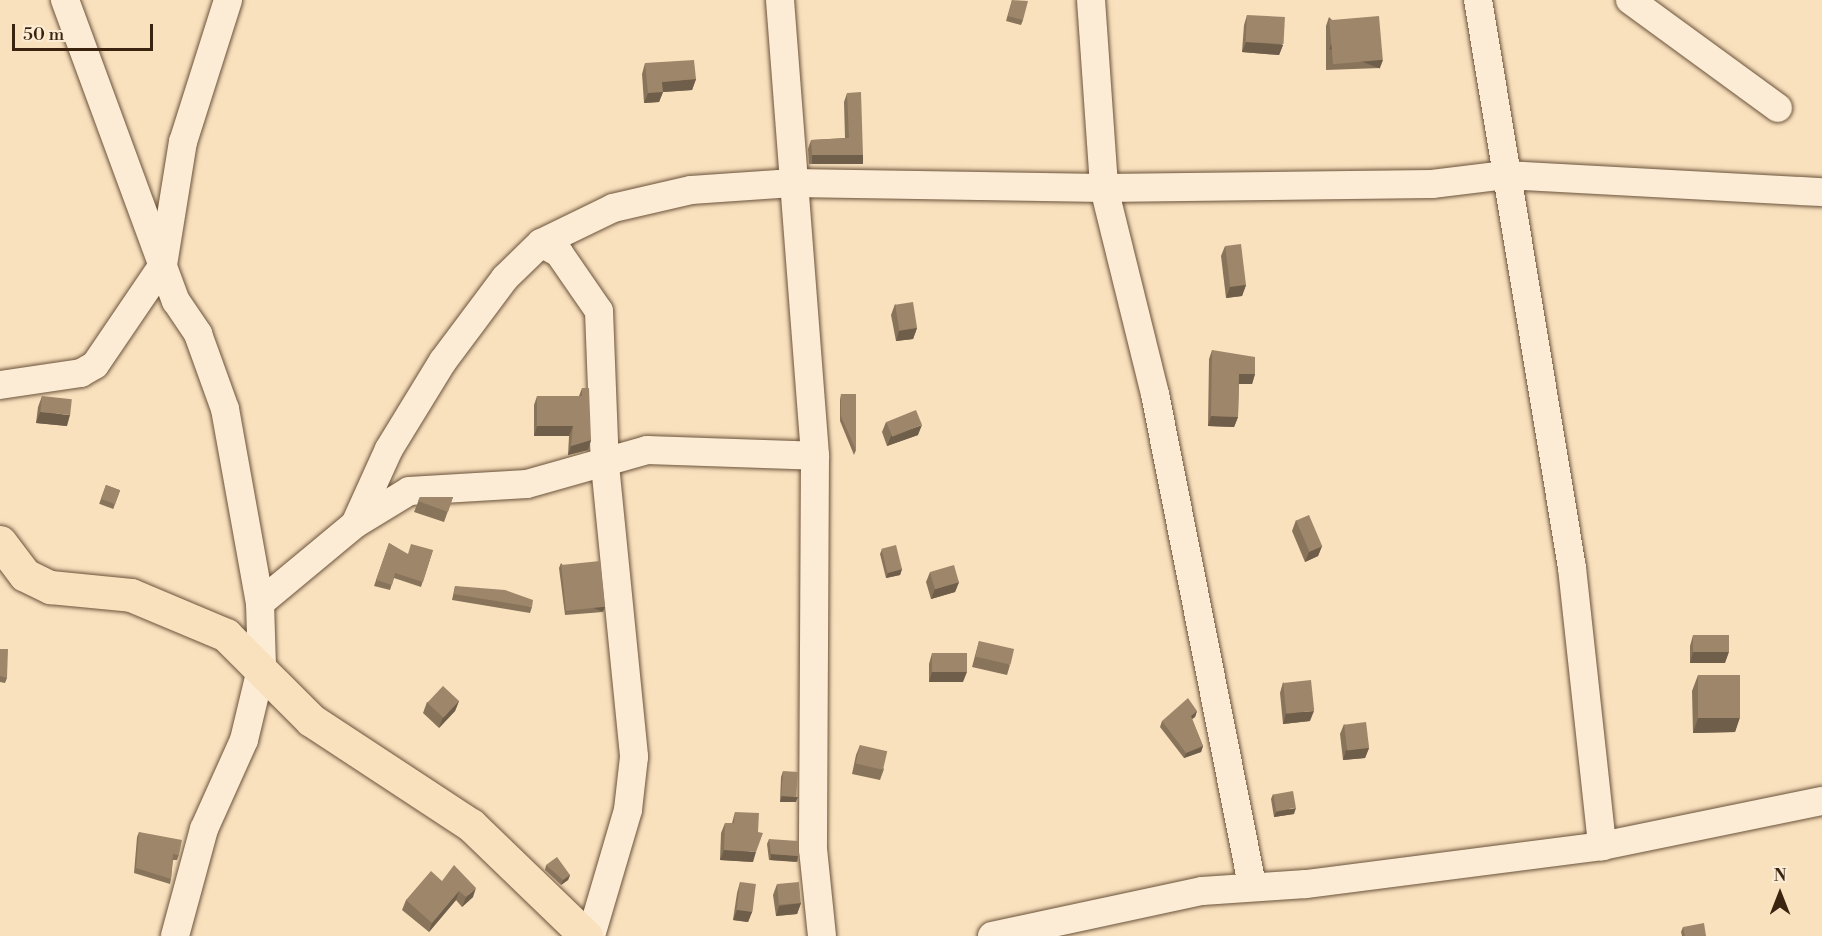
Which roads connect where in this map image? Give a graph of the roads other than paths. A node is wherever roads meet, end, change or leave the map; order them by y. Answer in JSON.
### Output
{"nodes":[{"id":1,"x":65,"y":0,"type":"edge"},
{"id":2,"x":228,"y":0,"type":"edge"},
{"id":3,"x":780,"y":0,"type":"edge"},
{"id":4,"x":1091,"y":0,"type":"edge"},
{"id":5,"x":1478,"y":0,"type":"edge"},
{"id":6,"x":1630,"y":0,"type":"edge"},
{"id":7,"x":1778,"y":108,"type":"dead end"},
{"id":8,"x":1505,"y":175,"type":"junction"},
{"id":9,"x":793,"y":183,"type":"junction"},
{"id":10,"x":1104,"y":188,"type":"junction"},
{"id":11,"x":1822,"y":192,"type":"edge"},
{"id":12,"x":541,"y":243,"type":"junction"},
{"id":13,"x":163,"y":265,"type":"junction"},
{"id":14,"x":0,"y":385,"type":"edge"},
{"id":15,"x":815,"y":456,"type":"junction"},
{"id":16,"x":605,"y":465,"type":"junction"},
{"id":17,"x":355,"y":524,"type":"junction"},
{"id":18,"x":0,"y":542,"type":"edge"},
{"id":19,"x":260,"y":603,"type":"junction"},
{"id":20,"x":262,"y":665,"type":"junction"},
{"id":21,"x":1822,"y":801,"type":"edge"},
{"id":22,"x":1602,"y":846,"type":"junction"},
{"id":23,"x":1252,"y":885,"type":"junction"},
{"id":24,"x":175,"y":936,"type":"edge"},
{"id":25,"x":586,"y":936,"type":"edge"},
{"id":26,"x":591,"y":936,"type":"edge"},
{"id":27,"x":822,"y":936,"type":"edge"},
{"id":28,"x":992,"y":936,"type":"edge"}],
"edges":[{"from":1,"to":13,"type":"street"},
{"from":2,"to":13,"type":"street"},
{"from":3,"to":9,"type":"street"},
{"from":4,"to":10,"type":"street"},
{"from":5,"to":8,"type":"street"},
{"from":6,"to":7,"type":"street"},
{"from":8,"to":10,"type":"street"},
{"from":8,"to":11,"type":"street"},
{"from":8,"to":22,"type":"street"},
{"from":9,"to":10,"type":"street"},
{"from":9,"to":12,"type":"street"},
{"from":9,"to":15,"type":"street"},
{"from":10,"to":23,"type":"street"},
{"from":12,"to":16,"type":"street"},
{"from":12,"to":17,"type":"street"},
{"from":13,"to":14,"type":"street"},
{"from":13,"to":19,"type":"street"},
{"from":15,"to":16,"type":"street"},
{"from":15,"to":27,"type":"street"},
{"from":16,"to":17,"type":"street"},
{"from":16,"to":26,"type":"street"},
{"from":17,"to":19,"type":"street"},
{"from":18,"to":20,"type":"main road"},
{"from":19,"to":20,"type":"street"},
{"from":20,"to":24,"type":"street"},
{"from":20,"to":25,"type":"main road"},
{"from":21,"to":22,"type":"street"},
{"from":22,"to":23,"type":"street"},
{"from":23,"to":28,"type":"street"}]}
